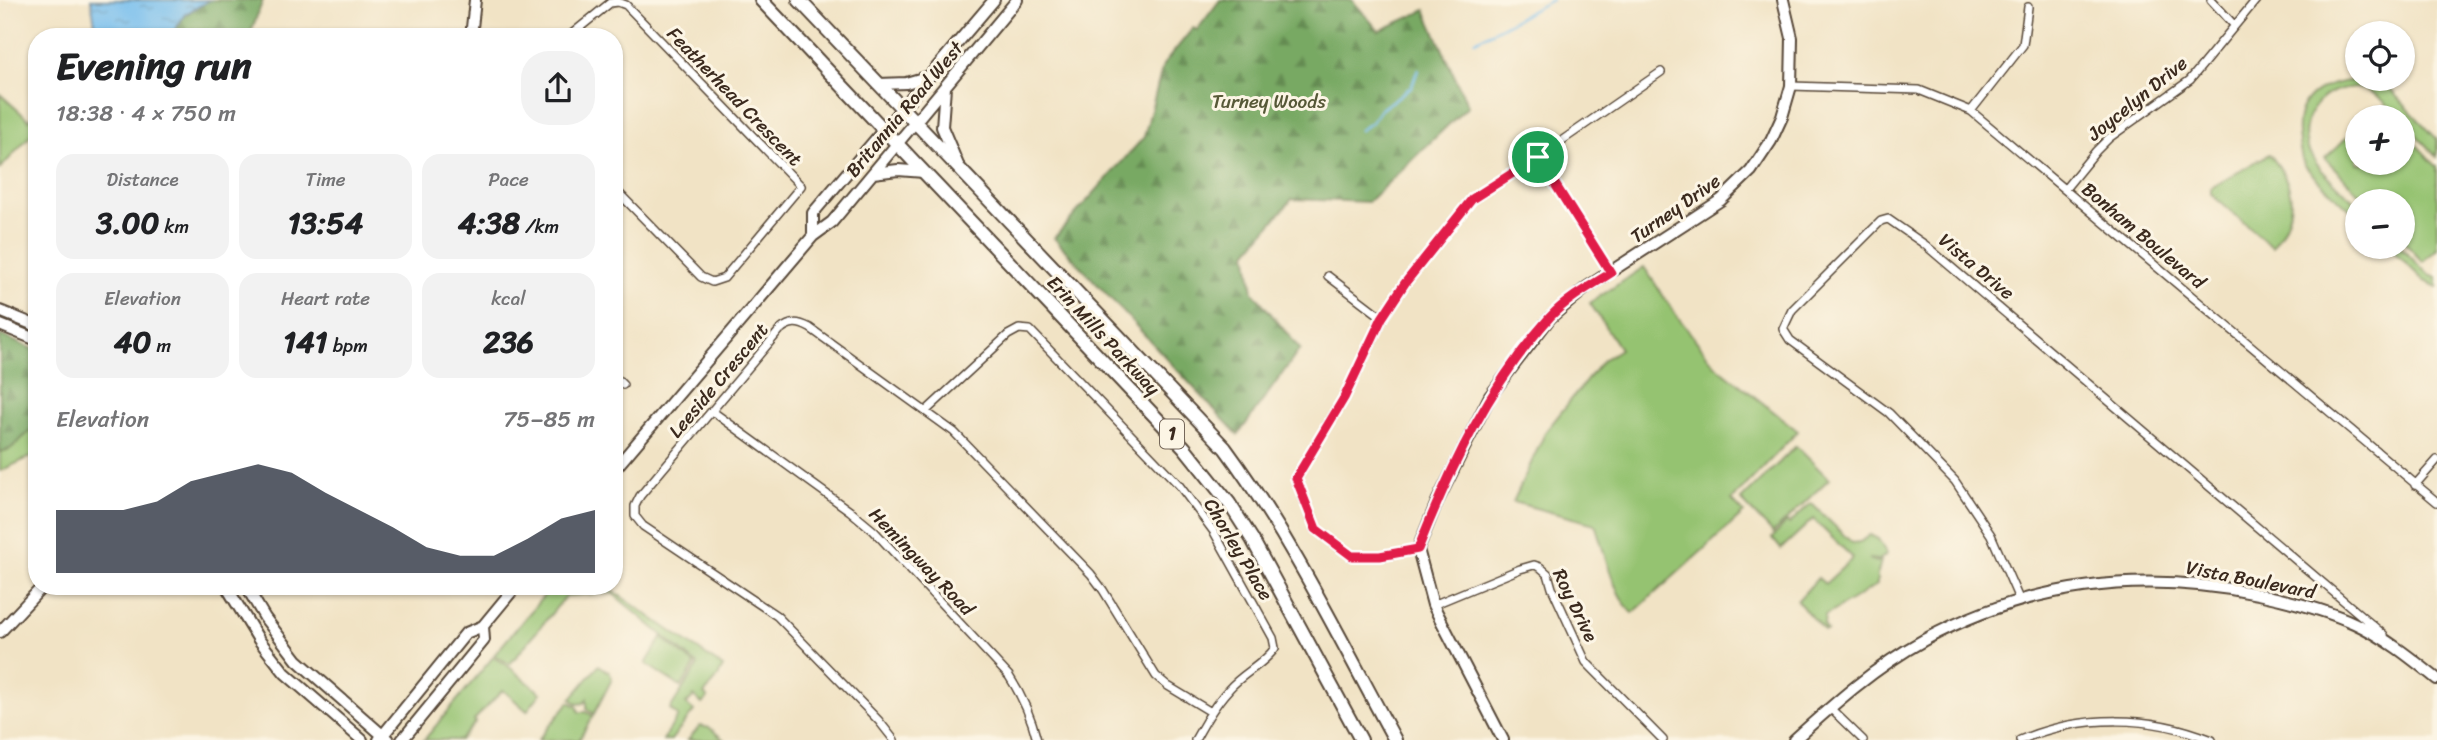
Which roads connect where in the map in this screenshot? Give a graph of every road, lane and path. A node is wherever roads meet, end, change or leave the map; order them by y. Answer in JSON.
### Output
{"nodes":[{"id":1,"x":475,"y":0,"type":"edge"},
{"id":2,"x":761,"y":0,"type":"edge"},
{"id":3,"x":799,"y":0,"type":"edge"},
{"id":4,"x":994,"y":0,"type":"edge"},
{"id":5,"x":1017,"y":0,"type":"edge"},
{"id":6,"x":1783,"y":0,"type":"edge"},
{"id":7,"x":2211,"y":0,"type":"edge"},
{"id":8,"x":2256,"y":0,"type":"edge"},
{"id":9,"x":2028,"y":7,"type":"dead end"},
{"id":10,"x":2234,"y":25,"type":"junction"},
{"id":11,"x":472,"y":28,"type":"edge"},
{"id":12,"x":578,"y":28,"type":"edge"},
{"id":13,"x":1661,"y":72,"type":"dead end"},
{"id":14,"x":930,"y":76,"type":"junction"},
{"id":15,"x":879,"y":84,"type":"junction"},
{"id":16,"x":1791,"y":86,"type":"junction"},
{"id":17,"x":944,"y":87,"type":"junction"},
{"id":18,"x":902,"y":108,"type":"junction"},
{"id":19,"x":1971,"y":111,"type":"junction"},
{"id":20,"x":915,"y":122,"type":"junction"},
{"id":21,"x":884,"y":130,"type":"junction"},
{"id":22,"x":897,"y":144,"type":"junction"},
{"id":23,"x":1538,"y":157,"type":"junction"},
{"id":24,"x":959,"y":168,"type":"junction"},
{"id":25,"x":924,"y":172,"type":"junction"},
{"id":26,"x":873,"y":173,"type":"junction"},
{"id":27,"x":2065,"y":189,"type":"junction"},
{"id":28,"x":623,"y":197,"type":"edge"},
{"id":29,"x":813,"y":236,"type":"junction"},
{"id":30,"x":1611,"y":273,"type":"junction"},
{"id":31,"x":1328,"y":276,"type":"dead end"},
{"id":32,"x":0,"y":311,"type":"edge"},
{"id":33,"x":1382,"y":318,"type":"junction"},
{"id":34,"x":28,"y":323,"type":"edge"},
{"id":35,"x":0,"y":325,"type":"edge"},
{"id":36,"x":28,"y":336,"type":"edge"},
{"id":37,"x":712,"y":411,"type":"junction"},
{"id":38,"x":926,"y":411,"type":"junction"},
{"id":39,"x":623,"y":459,"type":"edge"},
{"id":40,"x":2437,"y":460,"type":"edge"},
{"id":41,"x":2415,"y":485,"type":"junction"},
{"id":42,"x":2437,"y":502,"type":"edge"},
{"id":43,"x":1418,"y":549,"type":"junction"},
{"id":44,"x":35,"y":595,"type":"edge"},
{"id":45,"x":232,"y":595,"type":"edge"},
{"id":46,"x":251,"y":595,"type":"edge"},
{"id":47,"x":509,"y":595,"type":"edge"},
{"id":48,"x":2019,"y":599,"type":"junction"},
{"id":49,"x":1433,"y":605,"type":"junction"},
{"id":50,"x":483,"y":626,"type":"junction"},
{"id":51,"x":0,"y":632,"type":"edge"},
{"id":52,"x":2401,"y":650,"type":"junction"},
{"id":53,"x":2437,"y":679,"type":"edge"},
{"id":54,"x":1830,"y":708,"type":"junction"},
{"id":55,"x":1211,"y":712,"type":"junction"},
{"id":56,"x":383,"y":738,"type":"edge"},
{"id":57,"x":362,"y":740,"type":"edge"},
{"id":58,"x":402,"y":740,"type":"edge"},
{"id":59,"x":894,"y":740,"type":"edge"},
{"id":60,"x":1037,"y":740,"type":"edge"},
{"id":61,"x":1195,"y":740,"type":"edge"},
{"id":62,"x":1361,"y":740,"type":"edge"},
{"id":63,"x":1395,"y":740,"type":"edge"},
{"id":64,"x":1503,"y":740,"type":"edge"},
{"id":65,"x":1663,"y":740,"type":"edge"},
{"id":66,"x":1794,"y":740,"type":"edge"},
{"id":67,"x":1863,"y":740,"type":"edge"},
{"id":68,"x":2020,"y":740,"type":"edge"},
{"id":69,"x":2212,"y":740,"type":"edge"}],
"edges":[{"from":1,"to":11,"type":"street"},
{"from":2,"to":21,"type":"main road","name":"Erin Mills Parkway","number":"1"},
{"from":3,"to":15,"type":"main road","name":"Erin Mills Parkway","number":"1"},
{"from":4,"to":14,"type":"street","name":"Britannia Road West"},
{"from":5,"to":17,"type":"street","name":"Britannia Road West"},
{"from":6,"to":16,"type":"street","name":"Turney Drive"},
{"from":7,"to":10,"type":"street"},
{"from":8,"to":10,"type":"street","name":"Joycelyn Drive"},
{"from":9,"to":19,"type":"street"},
{"from":10,"to":27,"type":"street","name":"Joycelyn Drive"},
{"from":12,"to":28,"type":"street","name":"Featherhead Crescent"},
{"from":13,"to":23,"type":"street"},
{"from":14,"to":15,"type":"street"},
{"from":14,"to":18,"type":"street","name":"Britannia Road West"},
{"from":15,"to":18,"type":"main road","name":"Erin Mills Parkway","number":"1"},
{"from":16,"to":19,"type":"street","name":"Bonham Boulevard"},
{"from":16,"to":30,"type":"street","name":"Turney Drive"},
{"from":17,"to":20,"type":"street","name":"Britannia Road West"},
{"from":17,"to":24,"type":"street"},
{"from":18,"to":20,"type":"main road","name":"Erin Mills Parkway","number":"1"},
{"from":18,"to":21,"type":"street","name":"Britannia Road West"},
{"from":19,"to":27,"type":"street","name":"Bonham Boulevard"},
{"from":20,"to":22,"type":"street","name":"Britannia Road West"},
{"from":20,"to":24,"type":"main road","name":"Erin Mills Parkway","number":"1"},
{"from":21,"to":22,"type":"main road","name":"Erin Mills Parkway","number":"1"},
{"from":21,"to":29,"type":"street","name":"Britannia Road West"},
{"from":22,"to":25,"type":"main road","name":"Erin Mills Parkway","number":"1"},
{"from":22,"to":26,"type":"street","name":"Britannia Road West"},
{"from":23,"to":30,"type":"street"},
{"from":23,"to":33,"type":"street"},
{"from":24,"to":63,"type":"main road","name":"Erin Mills Parkway","number":"1"},
{"from":25,"to":26,"type":"street"},
{"from":25,"to":62,"type":"main road","name":"Erin Mills Parkway","number":"1"},
{"from":26,"to":29,"type":"street","name":"Britannia Road West"},
{"from":27,"to":41,"type":"street","name":"Bonham Boulevard"},
{"from":29,"to":39,"type":"street","name":"Britannia Road West"},
{"from":30,"to":43,"type":"street","name":"Turney Drive"},
{"from":31,"to":33,"type":"street"},
{"from":32,"to":34,"type":"street"},
{"from":33,"to":43,"type":"street"},
{"from":35,"to":36,"type":"street"},
{"from":37,"to":38,"type":"street","name":"Leeside Crescent"},
{"from":37,"to":59,"type":"street","name":"Leeside Crescent"},
{"from":37,"to":60,"type":"street","name":"Hemingway Road"},
{"from":38,"to":55,"type":"street","name":"Leeside Crescent"},
{"from":38,"to":55,"type":"street","name":"Chorley Place"},
{"from":40,"to":41,"type":"street"},
{"from":41,"to":42,"type":"street","name":"Bonham Boulevard"},
{"from":43,"to":49,"type":"street"},
{"from":44,"to":51,"type":"street"},
{"from":45,"to":57,"type":"street"},
{"from":46,"to":56,"type":"street"},
{"from":47,"to":50,"type":"street"},
{"from":48,"to":52,"type":"street","name":"Vista Boulevard"},
{"from":48,"to":52,"type":"street","name":"Vista Drive"},
{"from":48,"to":54,"type":"street","name":"Vista Boulevard"},
{"from":49,"to":64,"type":"street"},
{"from":49,"to":65,"type":"street","name":"Roy Drive"},
{"from":50,"to":56,"type":"street"},
{"from":50,"to":58,"type":"street"},
{"from":52,"to":53,"type":"street","name":"Vista Drive"},
{"from":54,"to":66,"type":"street","name":"Vista Boulevard"},
{"from":54,"to":67,"type":"street"},
{"from":55,"to":61,"type":"street","name":"Chorley Place"},
{"from":68,"to":69,"type":"street"}]}
